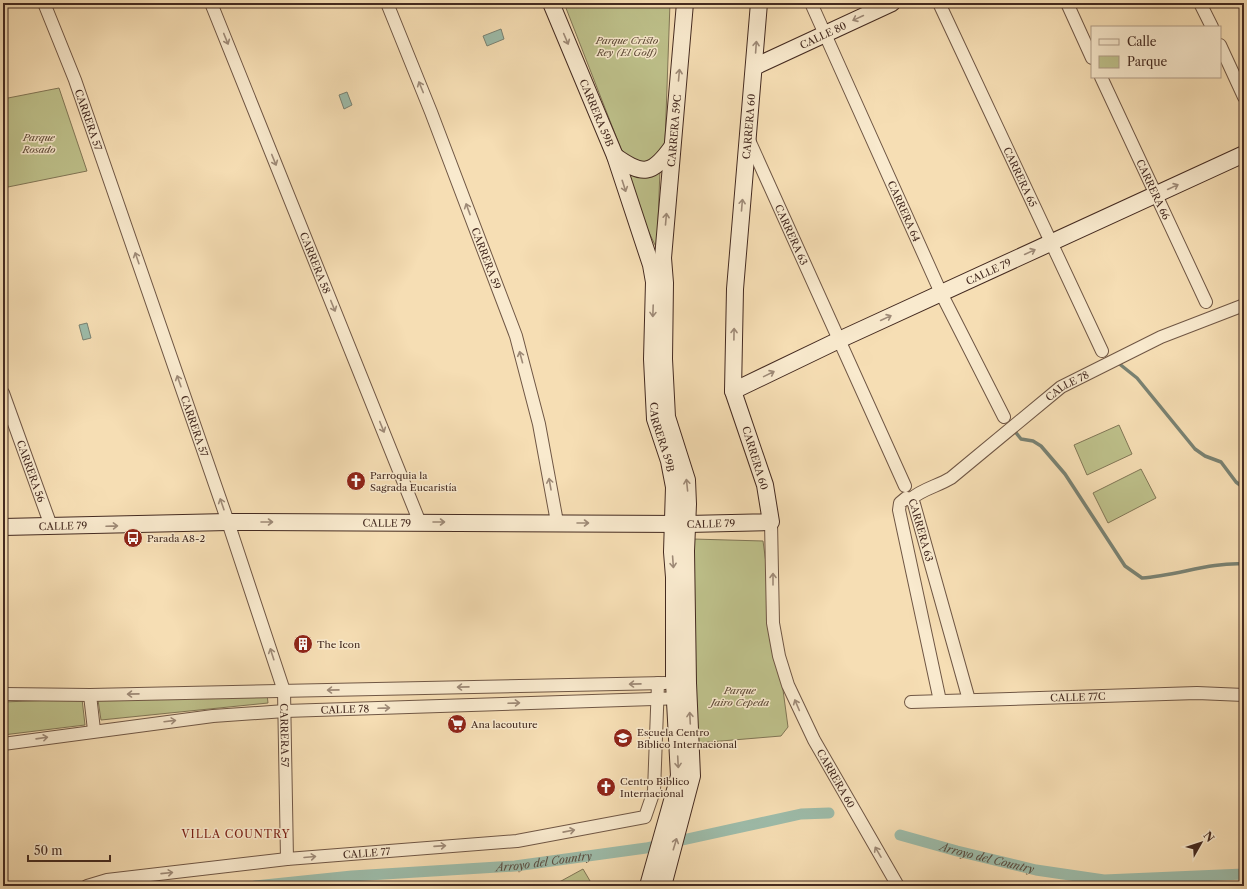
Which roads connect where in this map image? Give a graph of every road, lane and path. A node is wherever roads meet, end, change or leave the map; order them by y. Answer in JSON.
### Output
{"nodes":[{"id":1,"x":44,"y":3,"type":"edge"},
{"id":2,"x":211,"y":3,"type":"edge"},
{"id":3,"x":387,"y":3,"type":"edge"},
{"id":4,"x":550,"y":3,"type":"edge"},
{"id":5,"x":685,"y":3,"type":"edge"},
{"id":6,"x":759,"y":3,"type":"edge"},
{"id":7,"x":811,"y":3,"type":"edge"},
{"id":8,"x":892,"y":3,"type":"edge"},
{"id":9,"x":939,"y":3,"type":"edge"},
{"id":10,"x":1067,"y":3,"type":"edge"},
{"id":11,"x":1200,"y":3,"type":"edge"},
{"id":12,"x":1212,"y":26,"type":"edge"},
{"id":13,"x":825,"y":34,"type":"junction"},
{"id":14,"x":1221,"y":47,"type":"edge"},
{"id":15,"x":1091,"y":56,"type":"edge"},
{"id":16,"x":754,"y":67,"type":"junction"},
{"id":17,"x":1101,"y":78,"type":"edge"},
{"id":18,"x":1244,"y":97,"type":"edge"},
{"id":19,"x":747,"y":137,"type":"junction"},
{"id":20,"x":672,"y":147,"type":"junction"},
{"id":21,"x":1244,"y":154,"type":"edge"},
{"id":22,"x":615,"y":156,"type":"junction"},
{"id":23,"x":1156,"y":195,"type":"junction"},
{"id":24,"x":1052,"y":242,"type":"junction"},
{"id":25,"x":663,"y":258,"type":"joint"},
{"id":26,"x":941,"y":293,"type":"junction"},
{"id":27,"x":1206,"y":302,"type":"dead end"},
{"id":28,"x":1244,"y":305,"type":"edge"},
{"id":29,"x":839,"y":340,"type":"junction"},
{"id":30,"x":1102,"y":351,"type":"dead end"},
{"id":31,"x":658,"y":359,"type":"junction"},
{"id":32,"x":734,"y":391,"type":"junction"},
{"id":33,"x":3,"y":393,"type":"edge"},
{"id":34,"x":1004,"y":417,"type":"dead end"},
{"id":35,"x":905,"y":486,"type":"dead end"},
{"id":36,"x":911,"y":499,"type":"junction"},
{"id":37,"x":228,"y":522,"type":"junction"},
{"id":38,"x":557,"y":522,"type":"junction"},
{"id":39,"x":771,"y":522,"type":"junction"},
{"id":40,"x":420,"y":523,"type":"junction"},
{"id":41,"x":681,"y":524,"type":"junction"},
{"id":42,"x":51,"y":526,"type":"junction"},
{"id":43,"x":3,"y":527,"type":"edge"},
{"id":44,"x":677,"y":689,"type":"junction"},
{"id":45,"x":284,"y":691,"type":"junction"},
{"id":46,"x":3,"y":694,"type":"edge"},
{"id":47,"x":90,"y":695,"type":"junction"},
{"id":48,"x":1244,"y":695,"type":"edge"},
{"id":49,"x":658,"y":697,"type":"junction"},
{"id":50,"x":969,"y":700,"type":"junction"},
{"id":51,"x":940,"y":701,"type":"junction"},
{"id":52,"x":911,"y":702,"type":"dead end"},
{"id":53,"x":285,"y":711,"type":"junction"},
{"id":54,"x":94,"y":730,"type":"junction"},
{"id":55,"x":3,"y":744,"type":"edge"},
{"id":56,"x":287,"y":860,"type":"junction"},
{"id":57,"x":662,"y":861,"type":"junction"},
{"id":58,"x":87,"y":886,"type":"edge"},
{"id":59,"x":648,"y":886,"type":"edge"},
{"id":60,"x":663,"y":886,"type":"edge"},
{"id":61,"x":898,"y":886,"type":"edge"}],
"edges":[{"from":37,"to":1,"type":"street","name":"CARRERA 57","one_way":true},
{"from":2,"to":40,"type":"street","name":"CARRERA 58","one_way":true},
{"from":38,"to":3,"type":"street","name":"CARRERA 59","one_way":true},
{"from":4,"to":22,"type":"street","name":"CARRERA 59B","one_way":true},
{"from":20,"to":5,"type":"street","name":"CARRERA 59C","one_way":true},
{"from":16,"to":6,"type":"street","name":"CARRERA 60","one_way":true},
{"from":7,"to":13,"type":"street","name":"CARRERA 64"},
{"from":8,"to":13,"type":"street","name":"CALLE 80","one_way":true},
{"from":9,"to":24,"type":"street","name":"CARRERA 65"},
{"from":10,"to":15,"type":"street"},
{"from":11,"to":12,"type":"street"},
{"from":13,"to":16,"type":"street","name":"CALLE 80"},
{"from":13,"to":26,"type":"street","name":"CARRERA 64"},
{"from":14,"to":18,"type":"street"},
{"from":16,"to":19,"type":"street","name":"CARRERA 60"},
{"from":17,"to":23,"type":"street","name":"CARRERA 66"},
{"from":19,"to":29,"type":"street","name":"CARRERA 63"},
{"from":32,"to":19,"type":"street","name":"CARRERA 60","one_way":true},
{"from":20,"to":22,"type":"street"},
{"from":25,"to":20,"type":"street","name":"CARRERA 59C","one_way":true},
{"from":23,"to":21,"type":"street","name":"CALLE 79","one_way":true},
{"from":22,"to":31,"type":"street","name":"CARRERA 59B","one_way":true},
{"from":23,"to":24,"type":"street","name":"CALLE 79"},
{"from":23,"to":27,"type":"street","name":"CARRERA 66"},
{"from":26,"to":24,"type":"street","name":"CALLE 79","one_way":true},
{"from":24,"to":30,"type":"street","name":"CARRERA 65"},
{"from":25,"to":31,"type":"street","name":"CARRERA 59B"},
{"from":29,"to":26,"type":"street","name":"CALLE 79","one_way":true},
{"from":26,"to":34,"type":"street","name":"CARRERA 64"},
{"from":28,"to":36,"type":"street","name":"CALLE 78"},
{"from":32,"to":29,"type":"street","name":"CALLE 79","one_way":true},
{"from":29,"to":35,"type":"street","name":"CARRERA 63"},
{"from":31,"to":41,"type":"street","name":"CARRERA 59B"},
{"from":32,"to":39,"type":"street","name":"CARRERA 60"},
{"from":33,"to":42,"type":"street","name":"CARRERA 56"},
{"from":36,"to":50,"type":"street","name":"CARRERA 63"},
{"from":36,"to":51,"type":"street","name":"CARRERA 63"},
{"from":37,"to":40,"type":"street","name":"CALLE 79","one_way":true},
{"from":42,"to":37,"type":"street","name":"CALLE 79","one_way":true},
{"from":45,"to":37,"type":"street","name":"CARRERA 57","one_way":true},
{"from":40,"to":38,"type":"street","name":"CALLE 79","one_way":true},
{"from":38,"to":41,"type":"street","name":"CALLE 79","one_way":true},
{"from":39,"to":41,"type":"street","name":"CALLE 79"},
{"from":61,"to":39,"type":"street","name":"CARRERA 60","one_way":true},
{"from":41,"to":44,"type":"street","name":"CARRERA 59B"},
{"from":42,"to":43,"type":"street","name":"CALLE 79"},
{"from":44,"to":45,"type":"street","name":"CALLE 78","one_way":true},
{"from":44,"to":49,"type":"street","name":"CALLE 78"},
{"from":44,"to":57,"type":"street","name":"CARRERA 59B","one_way":true},
{"from":57,"to":44,"type":"street","name":"CARRERA 59B","one_way":true},
{"from":45,"to":47,"type":"street","name":"CALLE 78","one_way":true},
{"from":45,"to":53,"type":"street","name":"CARRERA 57"},
{"from":46,"to":47,"type":"street","name":"CALLE 78"},
{"from":47,"to":54,"type":"street"},
{"from":48,"to":50,"type":"street","name":"CALLE 77C"},
{"from":53,"to":49,"type":"street","name":"CALLE 78","one_way":true},
{"from":56,"to":49,"type":"street","name":"CALLE 77","one_way":true},
{"from":50,"to":51,"type":"street","name":"CALLE 77C"},
{"from":51,"to":52,"type":"street","name":"CALLE 77C"},
{"from":54,"to":53,"type":"street","name":"CALLE 78","one_way":true},
{"from":53,"to":56,"type":"street","name":"CARRERA 57"},
{"from":55,"to":54,"type":"street","name":"CALLE 78","one_way":true},
{"from":58,"to":56,"type":"street","name":"CALLE 77","one_way":true},
{"from":57,"to":59,"type":"street","name":"CARRERA 59B"},
{"from":57,"to":60,"type":"street","name":"CARRERA 59B"}]}
